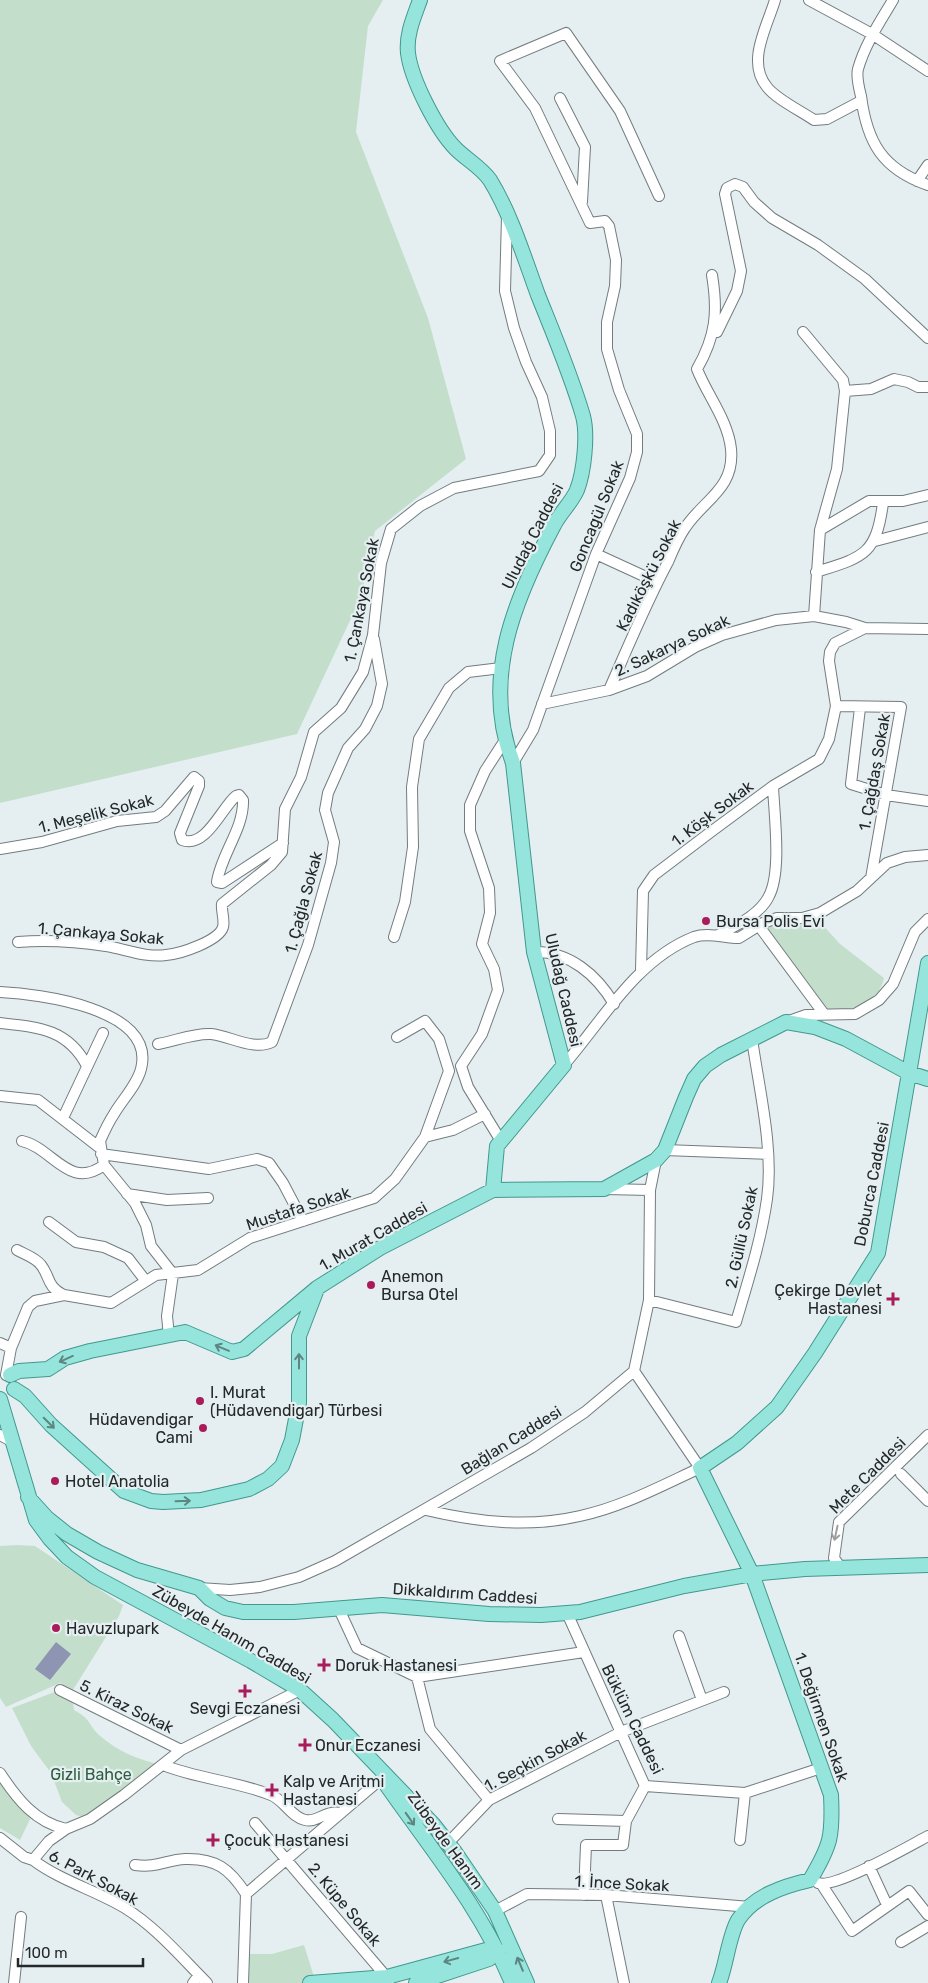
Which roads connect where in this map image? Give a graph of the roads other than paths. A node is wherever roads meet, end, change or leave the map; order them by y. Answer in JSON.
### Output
{"nodes":[{"id":1,"x":420,"y":0,"type":"edge"},
{"id":2,"x":775,"y":0,"type":"edge"},
{"id":3,"x":809,"y":0,"type":"edge"},
{"id":4,"x":893,"y":0,"type":"edge"},
{"id":5,"x":872,"y":34,"type":"junction"},
{"id":6,"x":928,"y":71,"type":"edge"},
{"id":7,"x":560,"y":98,"type":"dead end"},
{"id":8,"x":861,"y":101,"type":"junction"},
{"id":9,"x":928,"y":165,"type":"edge"},
{"id":10,"x":917,"y":181,"type":"junction"},
{"id":11,"x":928,"y":185,"type":"edge"},
{"id":12,"x":659,"y":196,"type":"dead end"},
{"id":13,"x":582,"y":203,"type":"junction"},
{"id":14,"x":507,"y":217,"type":"junction"},
{"id":15,"x":712,"y":275,"type":"dead end"},
{"id":16,"x":803,"y":332,"type":"dead end"},
{"id":17,"x":712,"y":336,"type":"junction"},
{"id":18,"x":928,"y":338,"type":"edge"},
{"id":19,"x":928,"y":387,"type":"edge"},
{"id":20,"x":846,"y":391,"type":"junction"},
{"id":21,"x":928,"y":495,"type":"edge"},
{"id":22,"x":883,"y":503,"type":"junction"},
{"id":23,"x":928,"y":527,"type":"edge"},
{"id":24,"x":820,"y":530,"type":"junction"},
{"id":25,"x":874,"y":541,"type":"junction"},
{"id":26,"x":596,"y":554,"type":"junction"},
{"id":27,"x":816,"y":572,"type":"junction"},
{"id":28,"x":657,"y":582,"type":"junction"},
{"id":29,"x":814,"y":616,"type":"junction"},
{"id":30,"x":865,"y":628,"type":"junction"},
{"id":31,"x":928,"y":629,"type":"edge"},
{"id":32,"x":373,"y":635,"type":"junction"},
{"id":33,"x":501,"y":668,"type":"junction"},
{"id":34,"x":609,"y":690,"type":"junction"},
{"id":35,"x":542,"y":704,"type":"junction"},
{"id":36,"x":836,"y":706,"type":"junction"},
{"id":37,"x":860,"y":708,"type":"junction"},
{"id":38,"x":505,"y":740,"type":"junction"},
{"id":39,"x":513,"y":763,"type":"junction"},
{"id":40,"x":773,"y":786,"type":"junction"},
{"id":41,"x":886,"y":795,"type":"junction"},
{"id":42,"x":928,"y":801,"type":"edge"},
{"id":43,"x":284,"y":843,"type":"junction"},
{"id":44,"x":0,"y":848,"type":"edge"},
{"id":45,"x":928,"y":855,"type":"edge"},
{"id":46,"x":871,"y":878,"type":"junction"},
{"id":47,"x":928,"y":918,"type":"edge"},
{"id":48,"x":759,"y":926,"type":"junction"},
{"id":49,"x":718,"y":935,"type":"junction"},
{"id":50,"x":394,"y":937,"type":"dead end"},
{"id":51,"x":18,"y":942,"type":"dead end"},
{"id":52,"x":534,"y":952,"type":"junction"},
{"id":53,"x":928,"y":963,"type":"edge"},
{"id":54,"x":641,"y":970,"type":"junction"},
{"id":55,"x":0,"y":992,"type":"edge"},
{"id":56,"x":614,"y":1004,"type":"junction"},
{"id":57,"x":824,"y":1014,"type":"junction"},
{"id":58,"x":786,"y":1022,"type":"junction"},
{"id":59,"x":0,"y":1023,"type":"edge"},
{"id":60,"x":103,"y":1033,"type":"dead end"},
{"id":61,"x":397,"y":1037,"type":"dead end"},
{"id":62,"x":752,"y":1039,"type":"junction"},
{"id":63,"x":158,"y":1044,"type":"dead end"},
{"id":64,"x":564,"y":1065,"type":"junction"},
{"id":65,"x":87,"y":1066,"type":"junction"},
{"id":66,"x":460,"y":1066,"type":"junction"},
{"id":67,"x":450,"y":1071,"type":"junction"},
{"id":68,"x":909,"y":1073,"type":"junction"},
{"id":69,"x":928,"y":1079,"type":"edge"},
{"id":70,"x":0,"y":1096,"type":"edge"},
{"id":71,"x":485,"y":1114,"type":"junction"},
{"id":72,"x":63,"y":1118,"type":"junction"},
{"id":73,"x":425,"y":1137,"type":"junction"},
{"id":74,"x":22,"y":1141,"type":"dead end"},
{"id":75,"x":501,"y":1141,"type":"junction"},
{"id":76,"x":100,"y":1151,"type":"junction"},
{"id":77,"x":768,"y":1154,"type":"junction"},
{"id":78,"x":660,"y":1155,"type":"junction"},
{"id":79,"x":104,"y":1165,"type":"junction"},
{"id":80,"x":604,"y":1189,"type":"junction"},
{"id":81,"x":493,"y":1190,"type":"junction"},
{"id":82,"x":650,"y":1190,"type":"junction"},
{"id":83,"x":127,"y":1194,"type":"junction"},
{"id":84,"x":208,"y":1198,"type":"dead end"},
{"id":85,"x":303,"y":1221,"type":"junction"},
{"id":86,"x":50,"y":1222,"type":"dead end"},
{"id":87,"x":17,"y":1250,"type":"dead end"},
{"id":88,"x":173,"y":1274,"type":"junction"},
{"id":89,"x":145,"y":1280,"type":"junction"},
{"id":90,"x":317,"y":1288,"type":"junction"},
{"id":91,"x":64,"y":1295,"type":"junction"},
{"id":92,"x":649,"y":1300,"type":"junction"},
{"id":93,"x":282,"y":1318,"type":"junction"},
{"id":94,"x":169,"y":1336,"type":"junction"},
{"id":95,"x":299,"y":1336,"type":"junction"},
{"id":96,"x":0,"y":1342,"type":"edge"},
{"id":97,"x":11,"y":1348,"type":"junction"},
{"id":98,"x":634,"y":1371,"type":"junction"},
{"id":99,"x":5,"y":1375,"type":"edge"},
{"id":100,"x":6,"y":1394,"type":"edge"},
{"id":101,"x":0,"y":1435,"type":"edge"},
{"id":102,"x":928,"y":1435,"type":"edge"},
{"id":103,"x":13,"y":1442,"type":"junction"},
{"id":104,"x":700,"y":1468,"type":"junction"},
{"id":105,"x":901,"y":1474,"type":"dead end"},
{"id":106,"x":28,"y":1497,"type":"junction"},
{"id":107,"x":927,"y":1497,"type":"edge"},
{"id":108,"x":426,"y":1510,"type":"junction"},
{"id":109,"x":928,"y":1565,"type":"edge"},
{"id":110,"x":841,"y":1568,"type":"junction"},
{"id":111,"x":752,"y":1574,"type":"junction"},
{"id":112,"x":199,"y":1588,"type":"junction"},
{"id":113,"x":338,"y":1607,"type":"junction"},
{"id":114,"x":567,"y":1613,"type":"junction"},
{"id":115,"x":679,"y":1636,"type":"dead end"},
{"id":116,"x":584,"y":1652,"type":"junction"},
{"id":117,"x":417,"y":1677,"type":"junction"},
{"id":118,"x":60,"y":1690,"type":"dead end"},
{"id":119,"x":300,"y":1690,"type":"junction"},
{"id":120,"x":724,"y":1692,"type":"dead end"},
{"id":121,"x":702,"y":1700,"type":"junction"},
{"id":122,"x":621,"y":1732,"type":"junction"},
{"id":123,"x":181,"y":1750,"type":"junction"},
{"id":124,"x":362,"y":1751,"type":"junction"},
{"id":125,"x":163,"y":1765,"type":"junction"},
{"id":126,"x":821,"y":1768,"type":"junction"},
{"id":127,"x":0,"y":1773,"type":"edge"},
{"id":128,"x":381,"y":1779,"type":"junction"},
{"id":129,"x":645,"y":1786,"type":"junction"},
{"id":130,"x":745,"y":1793,"type":"junction"},
{"id":131,"x":489,"y":1800,"type":"junction"},
{"id":132,"x":341,"y":1813,"type":"junction"},
{"id":133,"x":558,"y":1820,"type":"dead end"},
{"id":134,"x":626,"y":1821,"type":"junction"},
{"id":135,"x":255,"y":1823,"type":"dead end"},
{"id":136,"x":66,"y":1829,"type":"junction"},
{"id":137,"x":928,"y":1836,"type":"edge"},
{"id":138,"x":0,"y":1838,"type":"edge"},
{"id":139,"x":740,"y":1840,"type":"dead end"},
{"id":140,"x":448,"y":1843,"type":"junction"},
{"id":141,"x":288,"y":1858,"type":"junction"},
{"id":142,"x":33,"y":1860,"type":"junction"},
{"id":143,"x":135,"y":1865,"type":"dead end"},
{"id":144,"x":869,"y":1866,"type":"junction"},
{"id":145,"x":816,"y":1882,"type":"junction"},
{"id":146,"x":246,"y":1894,"type":"junction"},
{"id":147,"x":584,"y":1895,"type":"junction"},
{"id":148,"x":606,"y":1896,"type":"junction"},
{"id":149,"x":888,"y":1905,"type":"junction"},
{"id":150,"x":750,"y":1907,"type":"junction"},
{"id":151,"x":495,"y":1911,"type":"junction"},
{"id":152,"x":928,"y":1915,"type":"edge"},
{"id":153,"x":21,"y":1917,"type":"dead end"},
{"id":154,"x":928,"y":1926,"type":"edge"},
{"id":155,"x":901,"y":1942,"type":"dead end"},
{"id":156,"x":505,"y":1948,"type":"junction"},
{"id":157,"x":196,"y":1979,"type":"edge"},
{"id":158,"x":389,"y":1980,"type":"edge"},
{"id":159,"x":722,"y":1980,"type":"edge"},
{"id":160,"x":14,"y":1983,"type":"edge"},
{"id":161,"x":207,"y":1983,"type":"edge"},
{"id":162,"x":243,"y":1983,"type":"edge"},
{"id":163,"x":310,"y":1983,"type":"edge"},
{"id":164,"x":416,"y":1983,"type":"edge"},
{"id":165,"x":512,"y":1983,"type":"edge"},
{"id":166,"x":527,"y":1983,"type":"edge"},
{"id":167,"x":624,"y":1983,"type":"edge"}],
"edges":[{"from":1,"to":14,"type":"main road","name":"Uludağ Caddesi"},
{"from":2,"to":8,"type":"street"},
{"from":3,"to":5,"type":"street"},
{"from":4,"to":5,"type":"street"},
{"from":5,"to":6,"type":"street"},
{"from":5,"to":8,"type":"street"},
{"from":7,"to":13,"type":"street"},
{"from":8,"to":10,"type":"street"},
{"from":9,"to":10,"type":"street"},
{"from":10,"to":11,"type":"street"},
{"from":12,"to":13,"type":"street","name":"Goncagül Sokak"},
{"from":13,"to":26,"type":"street","name":"Goncagül Sokak"},
{"from":14,"to":32,"type":"street","name":"1. Çankaya Sokak"},
{"from":14,"to":33,"type":"main road","name":"Uludağ Caddesi"},
{"from":15,"to":17,"type":"street","name":"Kadıköşkü Sokak"},
{"from":16,"to":20,"type":"street"},
{"from":17,"to":18,"type":"street"},
{"from":17,"to":28,"type":"street","name":"Kadıköşkü Sokak"},
{"from":19,"to":20,"type":"street"},
{"from":20,"to":24,"type":"street"},
{"from":21,"to":22,"type":"street"},
{"from":22,"to":24,"type":"street"},
{"from":22,"to":25,"type":"street"},
{"from":23,"to":25,"type":"street"},
{"from":24,"to":27,"type":"street"},
{"from":25,"to":27,"type":"street"},
{"from":26,"to":28,"type":"street"},
{"from":26,"to":35,"type":"street","name":"Goncagül Sokak"},
{"from":27,"to":29,"type":"street"},
{"from":28,"to":34,"type":"street","name":"Kadıköşkü Sokak"},
{"from":29,"to":30,"type":"street","name":"2. Sakarya Sokak"},
{"from":29,"to":34,"type":"street","name":"2. Sakarya Sokak"},
{"from":30,"to":31,"type":"street"},
{"from":30,"to":36,"type":"street"},
{"from":32,"to":43,"type":"street","name":"1. Çankaya Sokak"},
{"from":32,"to":63,"type":"street","name":"1. Çağla Sokak"},
{"from":33,"to":38,"type":"main road","name":"Uludağ Caddesi"},
{"from":33,"to":50,"type":"street"},
{"from":34,"to":35,"type":"street"},
{"from":35,"to":39,"type":"street","name":"Goncagül Sokak"},
{"from":36,"to":37,"type":"street","name":"1. Çağdaş Sokak"},
{"from":36,"to":40,"type":"street"},
{"from":37,"to":41,"type":"street"},
{"from":37,"to":41,"type":"street","name":"1. Çağdaş Sokak"},
{"from":38,"to":39,"type":"main road","name":"Uludağ Caddesi"},
{"from":38,"to":66,"type":"street"},
{"from":39,"to":52,"type":"main road","name":"Uludağ Caddesi"},
{"from":40,"to":49,"type":"street","name":"1. Köşk Sokak"},
{"from":40,"to":54,"type":"street","name":"1. Köşk Sokak"},
{"from":41,"to":42,"type":"street"},
{"from":41,"to":46,"type":"street","name":"1. Çağdaş Sokak"},
{"from":43,"to":44,"type":"street","name":"1. Meşelik Sokak"},
{"from":43,"to":51,"type":"street","name":"1. Çankaya Sokak"},
{"from":45,"to":46,"type":"street"},
{"from":46,"to":48,"type":"street"},
{"from":47,"to":57,"type":"street"},
{"from":48,"to":49,"type":"street"},
{"from":48,"to":57,"type":"street"},
{"from":49,"to":54,"type":"street"},
{"from":52,"to":56,"type":"street"},
{"from":52,"to":64,"type":"main road","name":"Uludağ Caddesi"},
{"from":53,"to":68,"type":"main road","name":"Doburca Caddesi"},
{"from":54,"to":56,"type":"street"},
{"from":55,"to":76,"type":"street"},
{"from":56,"to":64,"type":"street"},
{"from":57,"to":58,"type":"street"},
{"from":58,"to":62,"type":"main road"},
{"from":58,"to":68,"type":"main road"},
{"from":59,"to":65,"type":"street"},
{"from":60,"to":65,"type":"street"},
{"from":61,"to":67,"type":"street"},
{"from":62,"to":77,"type":"street","name":"2. Güllü Sokak"},
{"from":62,"to":78,"type":"main road"},
{"from":64,"to":75,"type":"main road","name":"Uludağ Caddesi"},
{"from":65,"to":72,"type":"street"},
{"from":66,"to":67,"type":"street"},
{"from":66,"to":71,"type":"street"},
{"from":67,"to":73,"type":"street","name":"Mustafa Sokak"},
{"from":68,"to":69,"type":"main road"},
{"from":68,"to":104,"type":"main road","name":"Doburca Caddesi"},
{"from":70,"to":72,"type":"street"},
{"from":71,"to":73,"type":"street"},
{"from":71,"to":75,"type":"street"},
{"from":72,"to":76,"type":"street"},
{"from":73,"to":85,"type":"street","name":"Mustafa Sokak"},
{"from":74,"to":79,"type":"street"},
{"from":75,"to":81,"type":"main road","name":"Uludağ Caddesi"},
{"from":76,"to":79,"type":"street"},
{"from":76,"to":85,"type":"street"},
{"from":77,"to":78,"type":"street"},
{"from":77,"to":92,"type":"street","name":"2. Güllü Sokak"},
{"from":78,"to":80,"type":"main road"},
{"from":78,"to":82,"type":"street"},
{"from":79,"to":83,"type":"street"},
{"from":80,"to":81,"type":"main road"},
{"from":80,"to":82,"type":"street"},
{"from":81,"to":90,"type":"main road","name":"1. Murat Caddesi"},
{"from":82,"to":92,"type":"street"},
{"from":83,"to":84,"type":"street"},
{"from":83,"to":88,"type":"street"},
{"from":85,"to":88,"type":"street","name":"Mustafa Sokak"},
{"from":86,"to":89,"type":"street"},
{"from":87,"to":91,"type":"street"},
{"from":88,"to":89,"type":"street","name":"Mustafa Sokak"},
{"from":88,"to":94,"type":"street"},
{"from":89,"to":91,"type":"street","name":"Mustafa Sokak"},
{"from":90,"to":93,"type":"main road"},
{"from":90,"to":95,"type":"main road","name":"1. Murat Caddesi"},
{"from":91,"to":97,"type":"street","name":"Mustafa Sokak"},
{"from":92,"to":98,"type":"street"},
{"from":93,"to":94,"type":"main road","one_way":true},
{"from":93,"to":95,"type":"main road"},
{"from":94,"to":99,"type":"main road","one_way":true},
{"from":100,"to":95,"type":"main road","name":"1. Murat Caddesi","one_way":true},
{"from":96,"to":97,"type":"street"},
{"from":97,"to":99,"type":"street","name":"Mustafa Sokak"},
{"from":98,"to":104,"type":"street"},
{"from":98,"to":108,"type":"street","name":"Bağlan Caddesi"},
{"from":99,"to":100,"type":"main road"},
{"from":100,"to":103,"type":"main road"},
{"from":101,"to":103,"type":"street"},
{"from":102,"to":110,"type":"street","name":"Mete Caddesi","one_way":true},
{"from":103,"to":106,"type":"main road","name":"Zübeyde Hanım Caddesi"},
{"from":104,"to":108,"type":"street"},
{"from":104,"to":111,"type":"main road","name":"1. Değirmen Sokak"},
{"from":105,"to":107,"type":"street"},
{"from":106,"to":112,"type":"main road","name":"Dikkaldırım Caddesi"},
{"from":106,"to":119,"type":"main road","name":"Zübeyde Hanım Caddesi"},
{"from":108,"to":112,"type":"street","name":"Bağlan Caddesi"},
{"from":109,"to":110,"type":"main road","name":"Dikkaldırım Caddesi"},
{"from":110,"to":111,"type":"main road","name":"Dikkaldırım Caddesi"},
{"from":111,"to":114,"type":"main road","name":"Dikkaldırım Caddesi"},
{"from":111,"to":126,"type":"main road","name":"1. Değirmen Sokak"},
{"from":112,"to":113,"type":"main road","name":"Dikkaldırım Caddesi"},
{"from":113,"to":114,"type":"main road","name":"Dikkaldırım Caddesi"},
{"from":113,"to":117,"type":"street"},
{"from":114,"to":116,"type":"street","name":"Büklüm Caddesi"},
{"from":115,"to":121,"type":"street"},
{"from":116,"to":117,"type":"street"},
{"from":116,"to":122,"type":"street","name":"Büklüm Caddesi"},
{"from":117,"to":131,"type":"street"},
{"from":118,"to":123,"type":"street","name":"5. Kiraz Sokak"},
{"from":119,"to":123,"type":"street","name":"6. Park Sokak"},
{"from":119,"to":124,"type":"main road","name":"Zübeyde Hanım Caddesi"},
{"from":120,"to":121,"type":"street","name":"1. Seçkin Sokak"},
{"from":121,"to":122,"type":"street","name":"1. Seçkin Sokak"},
{"from":122,"to":129,"type":"street","name":"Büklüm Caddesi"},
{"from":122,"to":131,"type":"street","name":"1. Seçkin Sokak"},
{"from":123,"to":125,"type":"street","name":"6. Park Sokak"},
{"from":124,"to":128,"type":"main road","name":"Zübeyde Hanım"},
{"from":124,"to":140,"type":"main road","name":"Zübeyde Hanım Caddesi"},
{"from":125,"to":132,"type":"street"},
{"from":125,"to":136,"type":"street","name":"6. Park Sokak"},
{"from":126,"to":130,"type":"street","name":"Büklüm Caddesi"},
{"from":126,"to":145,"type":"main road","name":"1. Değirmen Sokak"},
{"from":127,"to":136,"type":"street"},
{"from":128,"to":132,"type":"street"},
{"from":128,"to":156,"type":"main road","name":"Zübeyde Hanım","one_way":true},
{"from":129,"to":130,"type":"street","name":"Büklüm Caddesi"},
{"from":129,"to":134,"type":"street"},
{"from":130,"to":139,"type":"street"},
{"from":131,"to":140,"type":"street","name":"1. Seçkin Sokak"},
{"from":132,"to":141,"type":"street"},
{"from":133,"to":134,"type":"street"},
{"from":134,"to":147,"type":"street"},
{"from":135,"to":141,"type":"street","name":"2. Küpe Sokak"},
{"from":136,"to":142,"type":"street","name":"6. Park Sokak"},
{"from":137,"to":144,"type":"street"},
{"from":138,"to":142,"type":"street"},
{"from":140,"to":151,"type":"main road","name":"Zübeyde Hanım Caddesi"},
{"from":141,"to":146,"type":"street"},
{"from":141,"to":158,"type":"street","name":"2. Küpe Sokak"},
{"from":142,"to":157,"type":"street","name":"6. Park Sokak"},
{"from":143,"to":146,"type":"street"},
{"from":144,"to":145,"type":"street"},
{"from":144,"to":149,"type":"street"},
{"from":145,"to":149,"type":"street"},
{"from":145,"to":150,"type":"main road"},
{"from":146,"to":162,"type":"street"},
{"from":147,"to":148,"type":"street","name":"1. İnce Sokak"},
{"from":147,"to":151,"type":"street","name":"1. İnce Sokak"},
{"from":148,"to":150,"type":"street","name":"1. İnce Sokak"},
{"from":148,"to":167,"type":"street"},
{"from":149,"to":152,"type":"street"},
{"from":150,"to":159,"type":"main road"},
{"from":151,"to":156,"type":"main road","name":"Zübeyde Hanım Caddesi"},
{"from":153,"to":160,"type":"street"},
{"from":154,"to":155,"type":"street"},
{"from":156,"to":158,"type":"main road","one_way":true},
{"from":156,"to":164,"type":"main road"},
{"from":156,"to":165,"type":"main road","name":"Zübeyde Hanım Caddesi"},
{"from":166,"to":156,"type":"main road","name":"Zübeyde Hanım Caddesi","one_way":true},
{"from":157,"to":161,"type":"street","name":"6. Park Sokak"},
{"from":158,"to":163,"type":"main road"}]}
